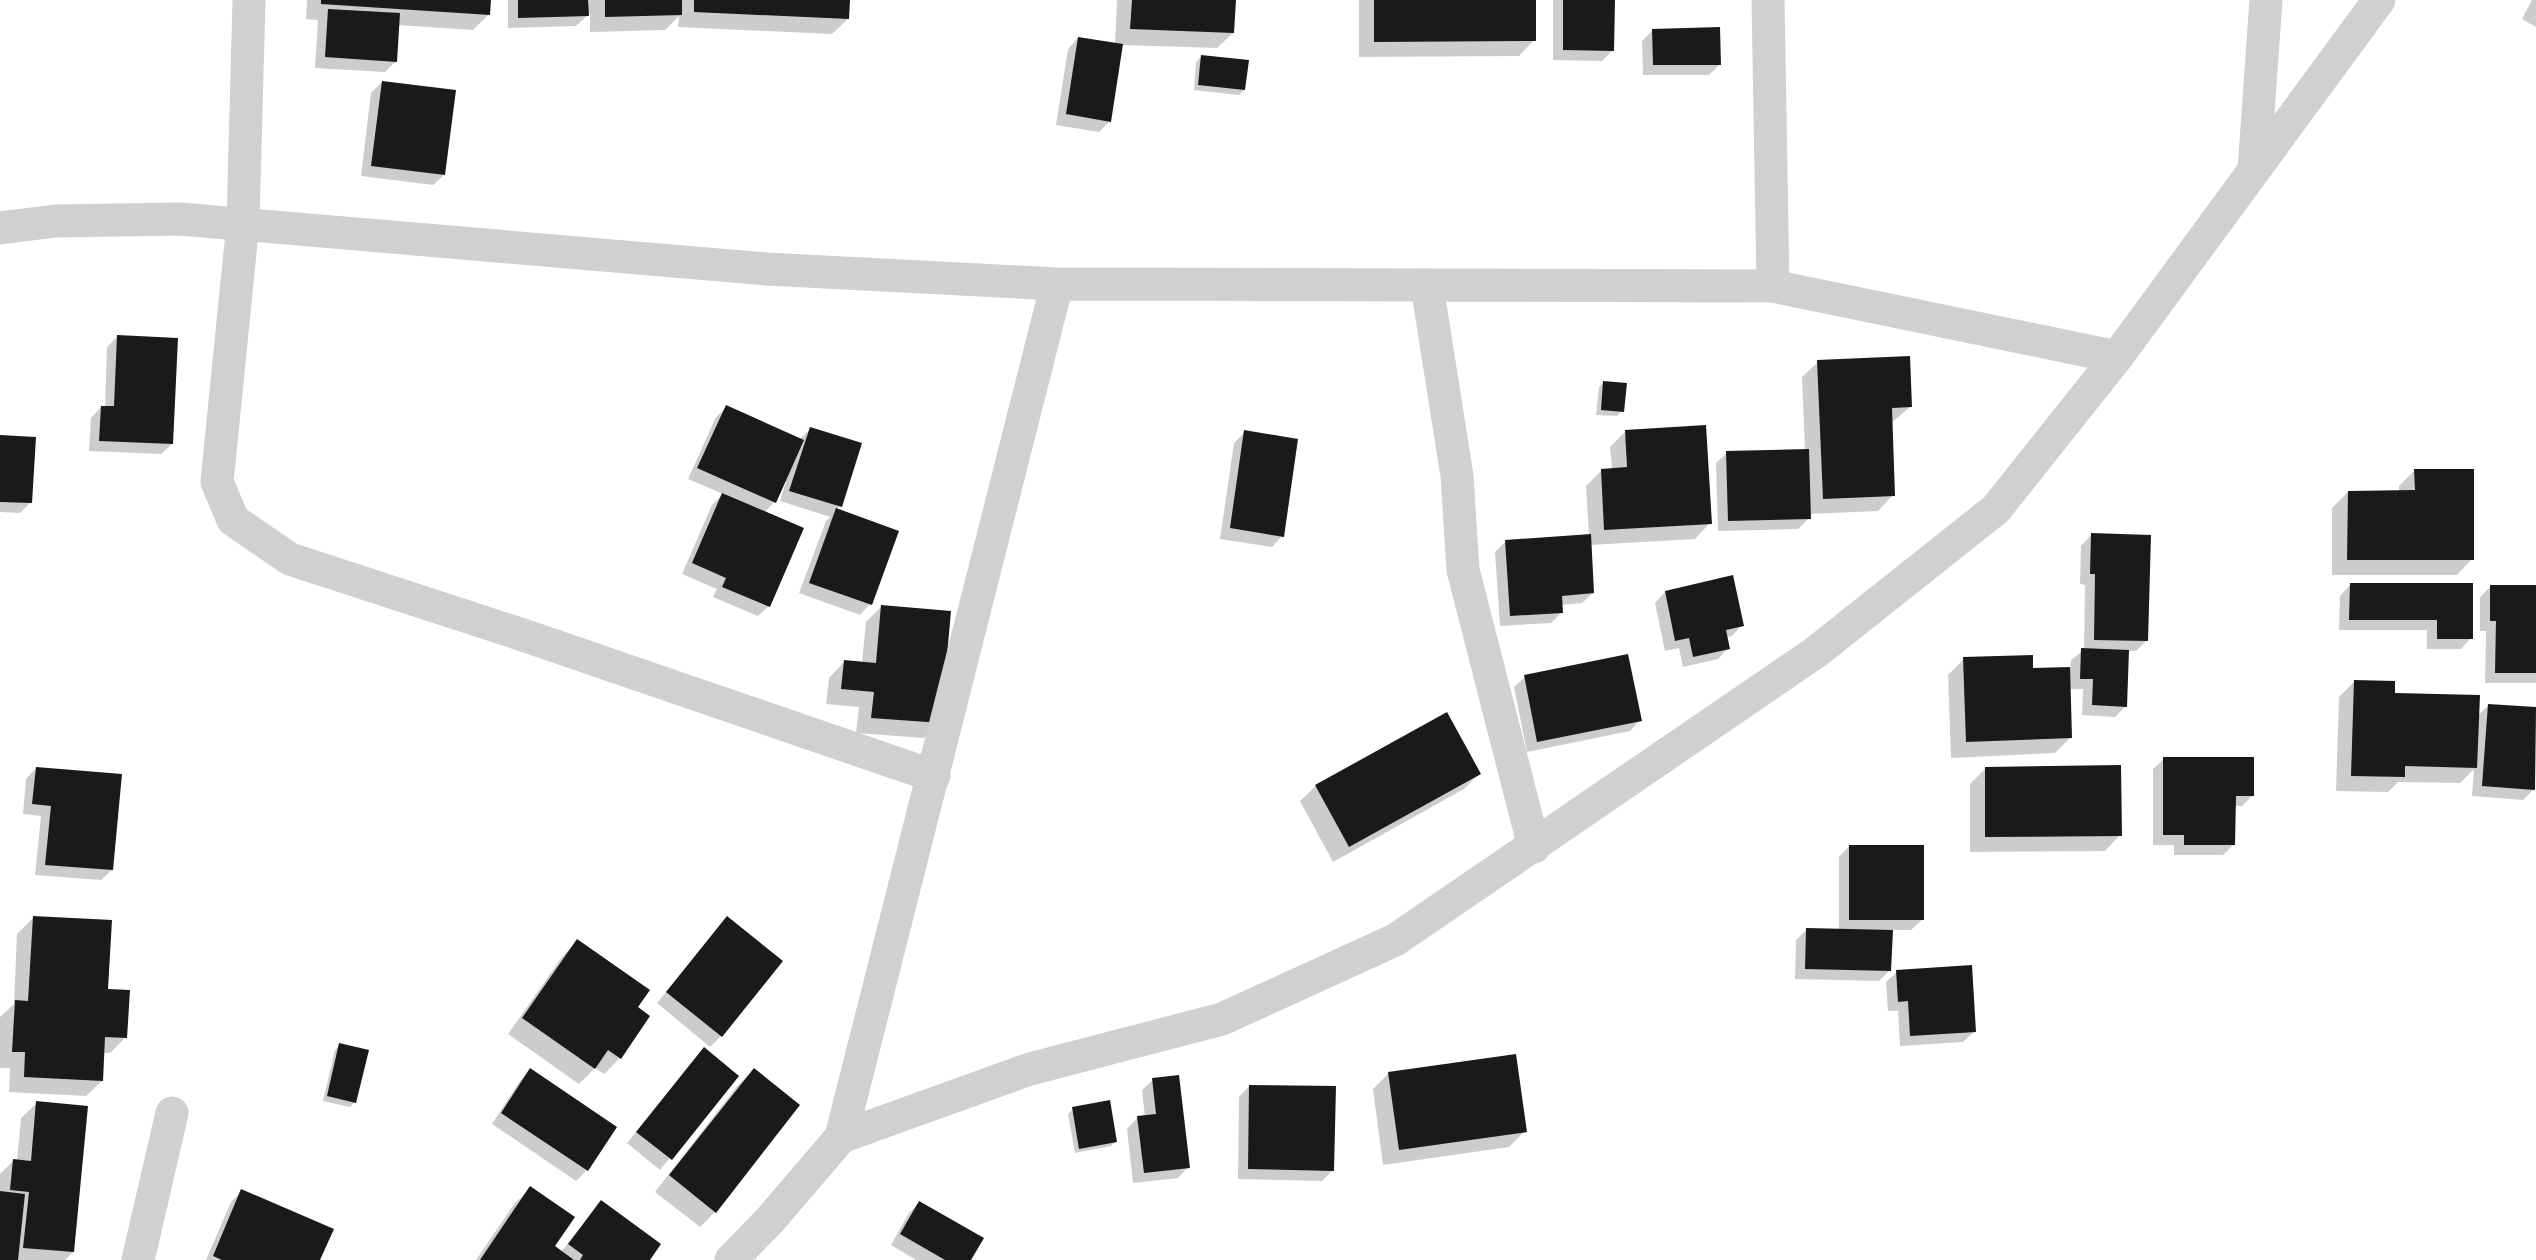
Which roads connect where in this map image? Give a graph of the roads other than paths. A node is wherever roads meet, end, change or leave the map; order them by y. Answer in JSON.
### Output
{"nodes":[{"id":1,"x":249,"y":0,"type":"edge"},
{"id":2,"x":1768,"y":0,"type":"edge"},
{"id":3,"x":2266,"y":0,"type":"edge"},
{"id":4,"x":2379,"y":0,"type":"edge"},
{"id":5,"x":2254,"y":170,"type":"junction"},
{"id":6,"x":243,"y":222,"type":"junction"},
{"id":7,"x":0,"y":228,"type":"edge"},
{"id":8,"x":1057,"y":285,"type":"junction"},
{"id":9,"x":1427,"y":286,"type":"junction"},
{"id":10,"x":1773,"y":286,"type":"junction"},
{"id":11,"x":2117,"y":357,"type":"junction"},
{"id":12,"x":934,"y":776,"type":"junction"},
{"id":13,"x":1534,"y":847,"type":"junction"},
{"id":14,"x":172,"y":1113,"type":"dead end"},
{"id":15,"x":841,"y":1137,"type":"junction"},
{"id":16,"x":138,"y":1260,"type":"edge"},
{"id":17,"x":731,"y":1260,"type":"edge"}],
"edges":[{"from":1,"to":6,"type":"street"},
{"from":2,"to":10,"type":"street"},
{"from":3,"to":5,"type":"street"},
{"from":4,"to":5,"type":"street"},
{"from":5,"to":11,"type":"street"},
{"from":6,"to":7,"type":"street"},
{"from":6,"to":8,"type":"street"},
{"from":6,"to":12,"type":"street"},
{"from":8,"to":9,"type":"street"},
{"from":8,"to":12,"type":"street"},
{"from":9,"to":10,"type":"street"},
{"from":9,"to":13,"type":"street"},
{"from":10,"to":11,"type":"street"},
{"from":11,"to":13,"type":"street"},
{"from":12,"to":15,"type":"street"},
{"from":13,"to":15,"type":"street"},
{"from":14,"to":16,"type":"street"},
{"from":15,"to":17,"type":"street"}]}
